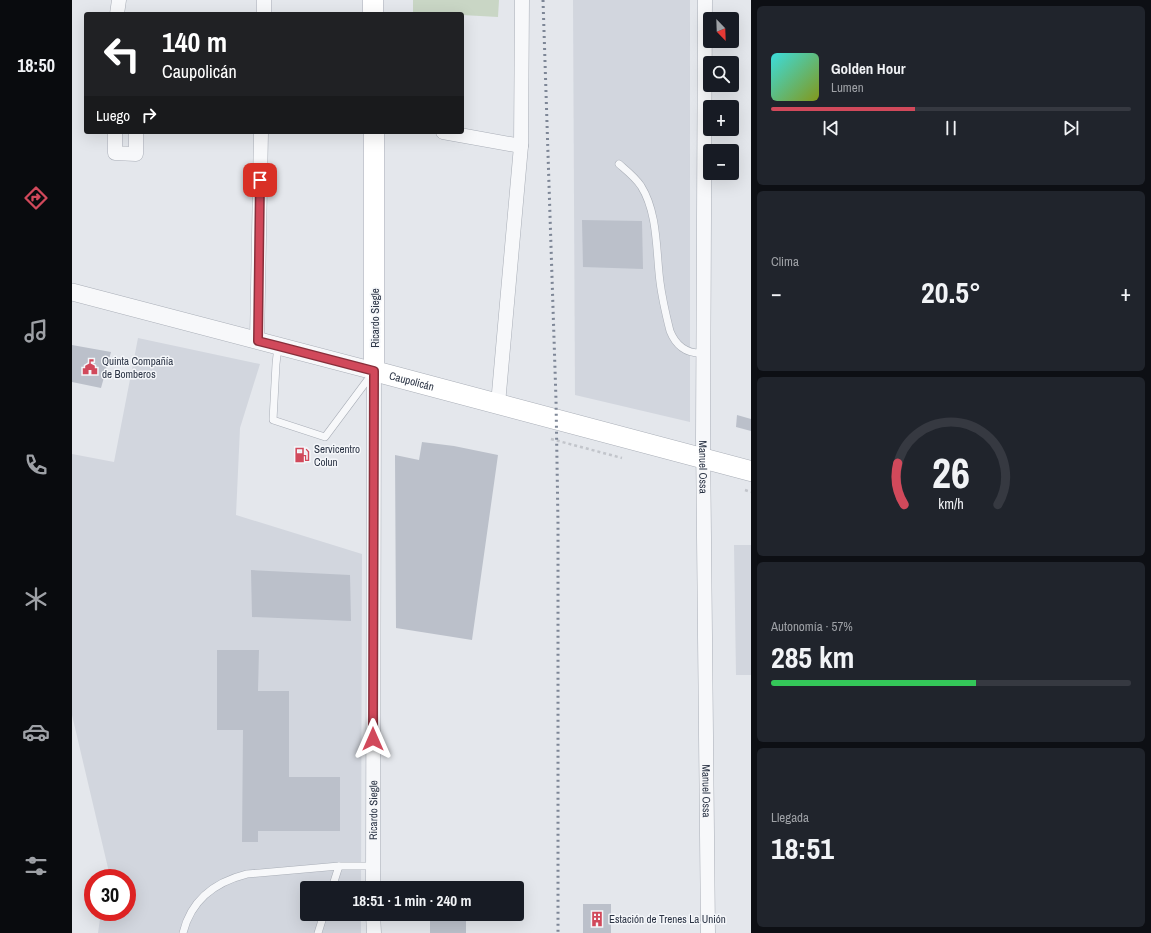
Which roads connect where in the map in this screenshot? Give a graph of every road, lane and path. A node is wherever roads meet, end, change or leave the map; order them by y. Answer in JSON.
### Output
{"nodes":[{"id":1,"x":119,"y":0,"type":"edge"},
{"id":2,"x":264,"y":0,"type":"edge"},
{"id":3,"x":373,"y":0,"type":"edge"},
{"id":4,"x":522,"y":0,"type":"edge"},
{"id":5,"x":705,"y":0,"type":"edge"},
{"id":6,"x":117,"y":12,"type":"edge"},
{"id":7,"x":264,"y":12,"type":"edge"},
{"id":8,"x":373,"y":12,"type":"edge"},
{"id":9,"x":115,"y":134,"type":"edge"},
{"id":10,"x":136,"y":134,"type":"edge"},
{"id":11,"x":261,"y":134,"type":"edge"},
{"id":12,"x":374,"y":134,"type":"edge"},
{"id":13,"x":454,"y":134,"type":"edge"},
{"id":14,"x":521,"y":146,"type":"junction"},
{"id":15,"x":619,"y":164,"type":"dead end"},
{"id":16,"x":72,"y":292,"type":"edge"},
{"id":17,"x":258,"y":341,"type":"junction"},
{"id":18,"x":278,"y":346,"type":"junction"},
{"id":19,"x":703,"y":353,"type":"junction"},
{"id":20,"x":374,"y":371,"type":"junction"},
{"id":21,"x":498,"y":404,"type":"junction"},
{"id":22,"x":703,"y":459,"type":"junction"},
{"id":23,"x":751,"y":472,"type":"edge"},
{"id":24,"x":339,"y":866,"type":"junction"},
{"id":25,"x":373,"y":866,"type":"junction"},
{"id":26,"x":334,"y":881,"type":"edge"},
{"id":27,"x":373,"y":881,"type":"edge"},
{"id":28,"x":322,"y":921,"type":"edge"},
{"id":29,"x":374,"y":921,"type":"edge"},
{"id":30,"x":183,"y":933,"type":"edge"},
{"id":31,"x":318,"y":933,"type":"edge"},
{"id":32,"x":374,"y":933,"type":"edge"},
{"id":33,"x":708,"y":933,"type":"edge"}],
"edges":[{"from":1,"to":6,"type":"street"},
{"from":2,"to":7,"type":"street"},
{"from":3,"to":8,"type":"main road"},
{"from":4,"to":14,"type":"street"},
{"from":5,"to":19,"type":"street","name":"Manuel Ossa"},
{"from":9,"to":10,"type":"street"},
{"from":11,"to":17,"type":"street"},
{"from":12,"to":20,"type":"main road","name":"Ricardo Siegle"},
{"from":13,"to":14,"type":"street"},
{"from":14,"to":21,"type":"street"},
{"from":15,"to":19,"type":"lane"},
{"from":16,"to":17,"type":"street","name":"Caupolicán"},
{"from":17,"to":18,"type":"street","name":"Caupolicán"},
{"from":18,"to":20,"type":"street","name":"Caupolicán"},
{"from":18,"to":20,"type":"lane"},
{"from":19,"to":22,"type":"street","name":"Manuel Ossa"},
{"from":20,"to":21,"type":"main road","name":"Caupolicán"},
{"from":20,"to":25,"type":"street","name":"Ricardo Siegle"},
{"from":21,"to":22,"type":"main road","name":"Caupolicán"},
{"from":22,"to":23,"type":"main road","name":"Caupolicán"},
{"from":22,"to":33,"type":"street","name":"Manuel Ossa"},
{"from":24,"to":25,"type":"lane"},
{"from":24,"to":26,"type":"lane"},
{"from":24,"to":30,"type":"lane"},
{"from":25,"to":27,"type":"street","name":"Ricardo Siegle"},
{"from":28,"to":31,"type":"lane"},
{"from":29,"to":32,"type":"street"}]}
